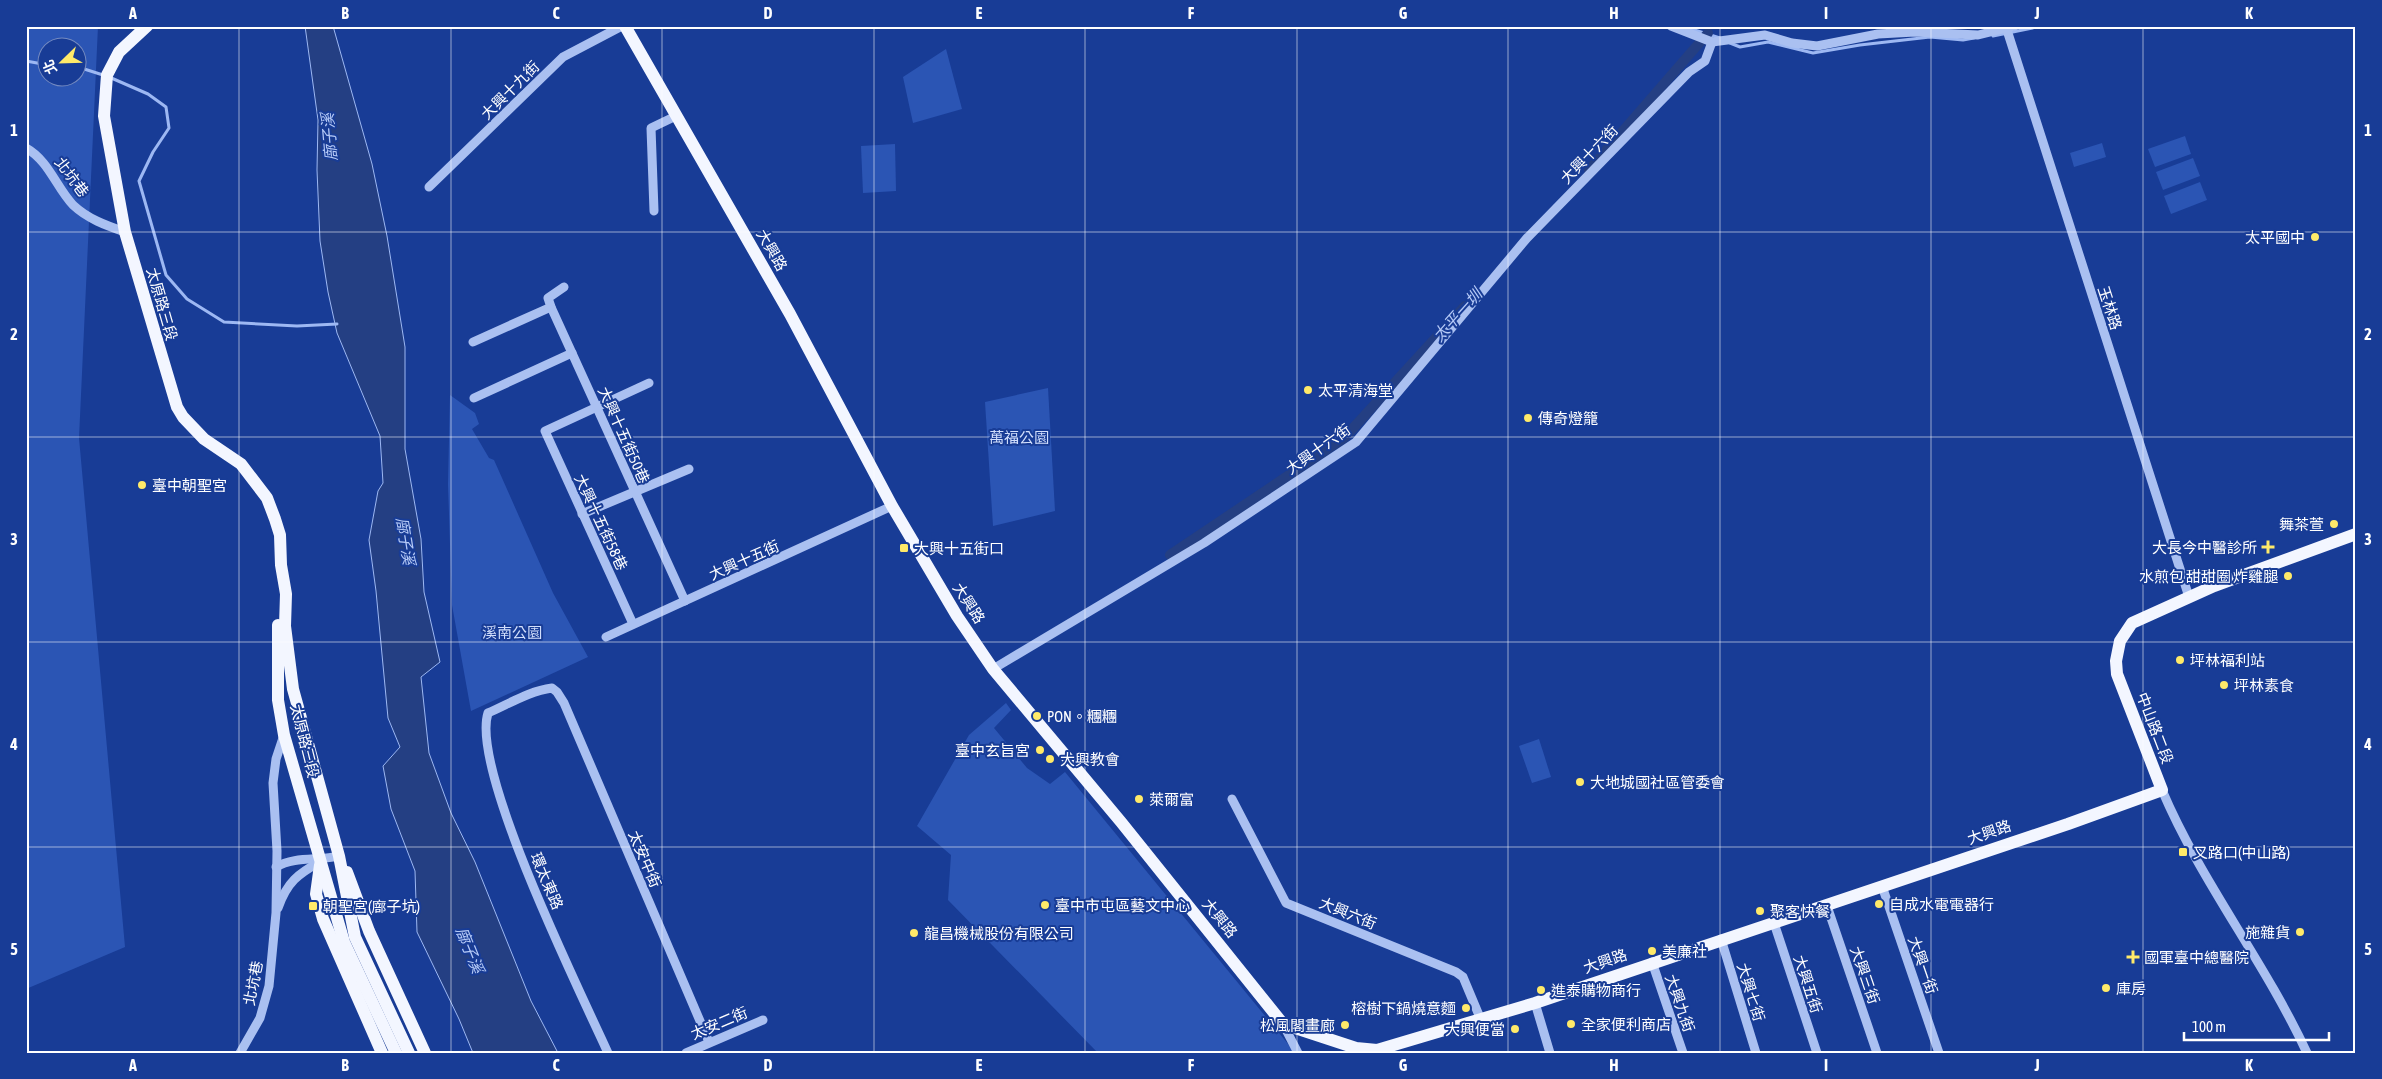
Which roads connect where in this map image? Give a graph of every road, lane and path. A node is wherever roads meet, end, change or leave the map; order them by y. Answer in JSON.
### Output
{"nodes":[{"id":1,"x":147,"y":26,"type":"edge"},
{"id":2,"x":623,"y":26,"type":"edge"},
{"id":3,"x":1671,"y":26,"type":"edge"},
{"id":4,"x":2010,"y":27,"type":"edge"},
{"id":5,"x":1712,"y":42,"type":"junction"},
{"id":6,"x":676,"y":116,"type":"junction"},
{"id":7,"x":26,"y":148,"type":"edge"},
{"id":8,"x":429,"y":187,"type":"dead end"},
{"id":9,"x":654,"y":211,"type":"dead end"},
{"id":10,"x":125,"y":232,"type":"junction"},
{"id":11,"x":564,"y":287,"type":"dead end"},
{"id":12,"x":551,"y":307,"type":"junction"},
{"id":13,"x":473,"y":342,"type":"dead end"},
{"id":14,"x":572,"y":353,"type":"junction"},
{"id":15,"x":649,"y":383,"type":"dead end"},
{"id":16,"x":474,"y":398,"type":"dead end"},
{"id":17,"x":597,"y":407,"type":"junction"},
{"id":18,"x":689,"y":469,"type":"dead end"},
{"id":19,"x":634,"y":492,"type":"junction"},
{"id":20,"x":892,"y":506,"type":"junction"},
{"id":21,"x":582,"y":514,"type":"junction"},
{"id":22,"x":2356,"y":534,"type":"edge"},
{"id":23,"x":281,"y":566,"type":"junction"},
{"id":24,"x":2189,"y":597,"type":"junction"},
{"id":25,"x":685,"y":601,"type":"junction"},
{"id":26,"x":633,"y":624,"type":"junction"},
{"id":27,"x":606,"y":637,"type":"dead end"},
{"id":28,"x":993,"y":669,"type":"junction"},
{"id":29,"x":552,"y":688,"type":"joint"},
{"id":30,"x":284,"y":735,"type":"junction"},
{"id":31,"x":2162,"y":790,"type":"junction"},
{"id":32,"x":1232,"y":799,"type":"dead end"},
{"id":33,"x":339,"y":856,"type":"junction"},
{"id":34,"x":321,"y":860,"type":"junction"},
{"id":35,"x":276,"y":867,"type":"junction"},
{"id":36,"x":1882,"y":886,"type":"junction"},
{"id":37,"x":1827,"y":906,"type":"junction"},
{"id":38,"x":276,"y":913,"type":"junction"},
{"id":39,"x":1774,"y":923,"type":"junction"},
{"id":40,"x":1720,"y":939,"type":"junction"},
{"id":41,"x":1652,"y":962,"type":"junction"},
{"id":42,"x":1535,"y":1003,"type":"junction"},
{"id":43,"x":763,"y":1020,"type":"dead end"},
{"id":44,"x":1481,"y":1020,"type":"junction"},
{"id":45,"x":1283,"y":1024,"type":"junction"},
{"id":46,"x":709,"y":1042,"type":"junction"},
{"id":47,"x":1401,"y":1048,"type":"edge"},
{"id":48,"x":1373,"y":1051,"type":"edge"},
{"id":49,"x":240,"y":1053,"type":"edge"},
{"id":50,"x":382,"y":1053,"type":"edge"},
{"id":51,"x":396,"y":1053,"type":"edge"},
{"id":52,"x":409,"y":1053,"type":"edge"},
{"id":53,"x":425,"y":1053,"type":"edge"},
{"id":54,"x":608,"y":1053,"type":"edge"},
{"id":55,"x":686,"y":1053,"type":"edge"},
{"id":56,"x":1298,"y":1053,"type":"edge"},
{"id":57,"x":1550,"y":1053,"type":"edge"},
{"id":58,"x":1683,"y":1053,"type":"edge"},
{"id":59,"x":1756,"y":1053,"type":"edge"},
{"id":60,"x":1817,"y":1053,"type":"edge"},
{"id":61,"x":1877,"y":1053,"type":"edge"},
{"id":62,"x":1939,"y":1053,"type":"edge"},
{"id":63,"x":2307,"y":1053,"type":"edge"}],
"edges":[{"from":1,"to":10,"type":"main road","name":"太原路三段"},
{"from":2,"to":6,"type":"main road","name":"大興路"},
{"from":2,"to":8,"type":"street","name":"大興十九街"},
{"from":3,"to":5,"type":"street"},
{"from":4,"to":5,"type":"street"},
{"from":4,"to":24,"type":"street","name":"玉林路"},
{"from":5,"to":28,"type":"street","name":"大興十六街"},
{"from":6,"to":9,"type":"street"},
{"from":6,"to":20,"type":"main road","name":"大興路"},
{"from":7,"to":10,"type":"street","name":"北坑巷"},
{"from":10,"to":23,"type":"main road","name":"太原路三段"},
{"from":11,"to":12,"type":"street"},
{"from":12,"to":13,"type":"street"},
{"from":12,"to":14,"type":"street","name":"大興十五街50巷"},
{"from":14,"to":16,"type":"street"},
{"from":14,"to":17,"type":"street","name":"大興十五街50巷"},
{"from":15,"to":17,"type":"street"},
{"from":17,"to":19,"type":"street","name":"大興十五街50巷"},
{"from":17,"to":21,"type":"street","name":"大興十五街58巷"},
{"from":18,"to":19,"type":"street"},
{"from":19,"to":21,"type":"street"},
{"from":19,"to":25,"type":"street","name":"大興十五街50巷"},
{"from":20,"to":25,"type":"street","name":"大興十五街"},
{"from":20,"to":28,"type":"main road","name":"大興路"},
{"from":21,"to":26,"type":"street","name":"大興十五街58巷"},
{"from":22,"to":24,"type":"main road","name":"中山路二段"},
{"from":23,"to":30,"type":"main road","name":"太原路三段"},
{"from":23,"to":33,"type":"main road","name":"太原路三段"},
{"from":24,"to":31,"type":"main road","name":"中山路二段"},
{"from":25,"to":26,"type":"street","name":"大興十五街"},
{"from":26,"to":27,"type":"street","name":"大興十五街"},
{"from":28,"to":45,"type":"main road","name":"大興路"},
{"from":29,"to":46,"type":"street","name":"太安中街"},
{"from":29,"to":54,"type":"street","name":"環太東路"},
{"from":30,"to":34,"type":"main road","name":"太原路三段"},
{"from":30,"to":35,"type":"street"},
{"from":31,"to":36,"type":"main road","name":"大興路"},
{"from":31,"to":63,"type":"street","name":"中山路二段"},
{"from":32,"to":44,"type":"street","name":"大興六街"},
{"from":33,"to":34,"type":"street"},
{"from":33,"to":52,"type":"main road","name":"太原路三段"},
{"from":33,"to":53,"type":"main road","name":"太原路三段"},
{"from":34,"to":35,"type":"street"},
{"from":34,"to":38,"type":"street"},
{"from":34,"to":50,"type":"main road","name":"太原路三段"},
{"from":34,"to":51,"type":"main road","name":"太原路三段"},
{"from":35,"to":38,"type":"street"},
{"from":36,"to":37,"type":"main road","name":"大興路"},
{"from":36,"to":62,"type":"street","name":"大興一街"},
{"from":37,"to":39,"type":"main road","name":"大興路"},
{"from":37,"to":61,"type":"street","name":"大興三街"},
{"from":38,"to":49,"type":"street","name":"北坑巷"},
{"from":39,"to":40,"type":"main road","name":"大興路"},
{"from":39,"to":60,"type":"street","name":"大興五街"},
{"from":40,"to":41,"type":"main road","name":"大興路"},
{"from":40,"to":59,"type":"street","name":"大興七街"},
{"from":41,"to":42,"type":"main road","name":"大興路"},
{"from":41,"to":58,"type":"street","name":"大興九街"},
{"from":42,"to":44,"type":"main road","name":"大興路"},
{"from":42,"to":57,"type":"street"},
{"from":43,"to":46,"type":"street","name":"太安二街"},
{"from":44,"to":47,"type":"main road","name":"大興路"},
{"from":45,"to":48,"type":"main road","name":"大興路"},
{"from":45,"to":56,"type":"street"},
{"from":46,"to":55,"type":"street","name":"太安二街"},
{"from":47,"to":48,"type":"main road","name":"大興路"}]}
